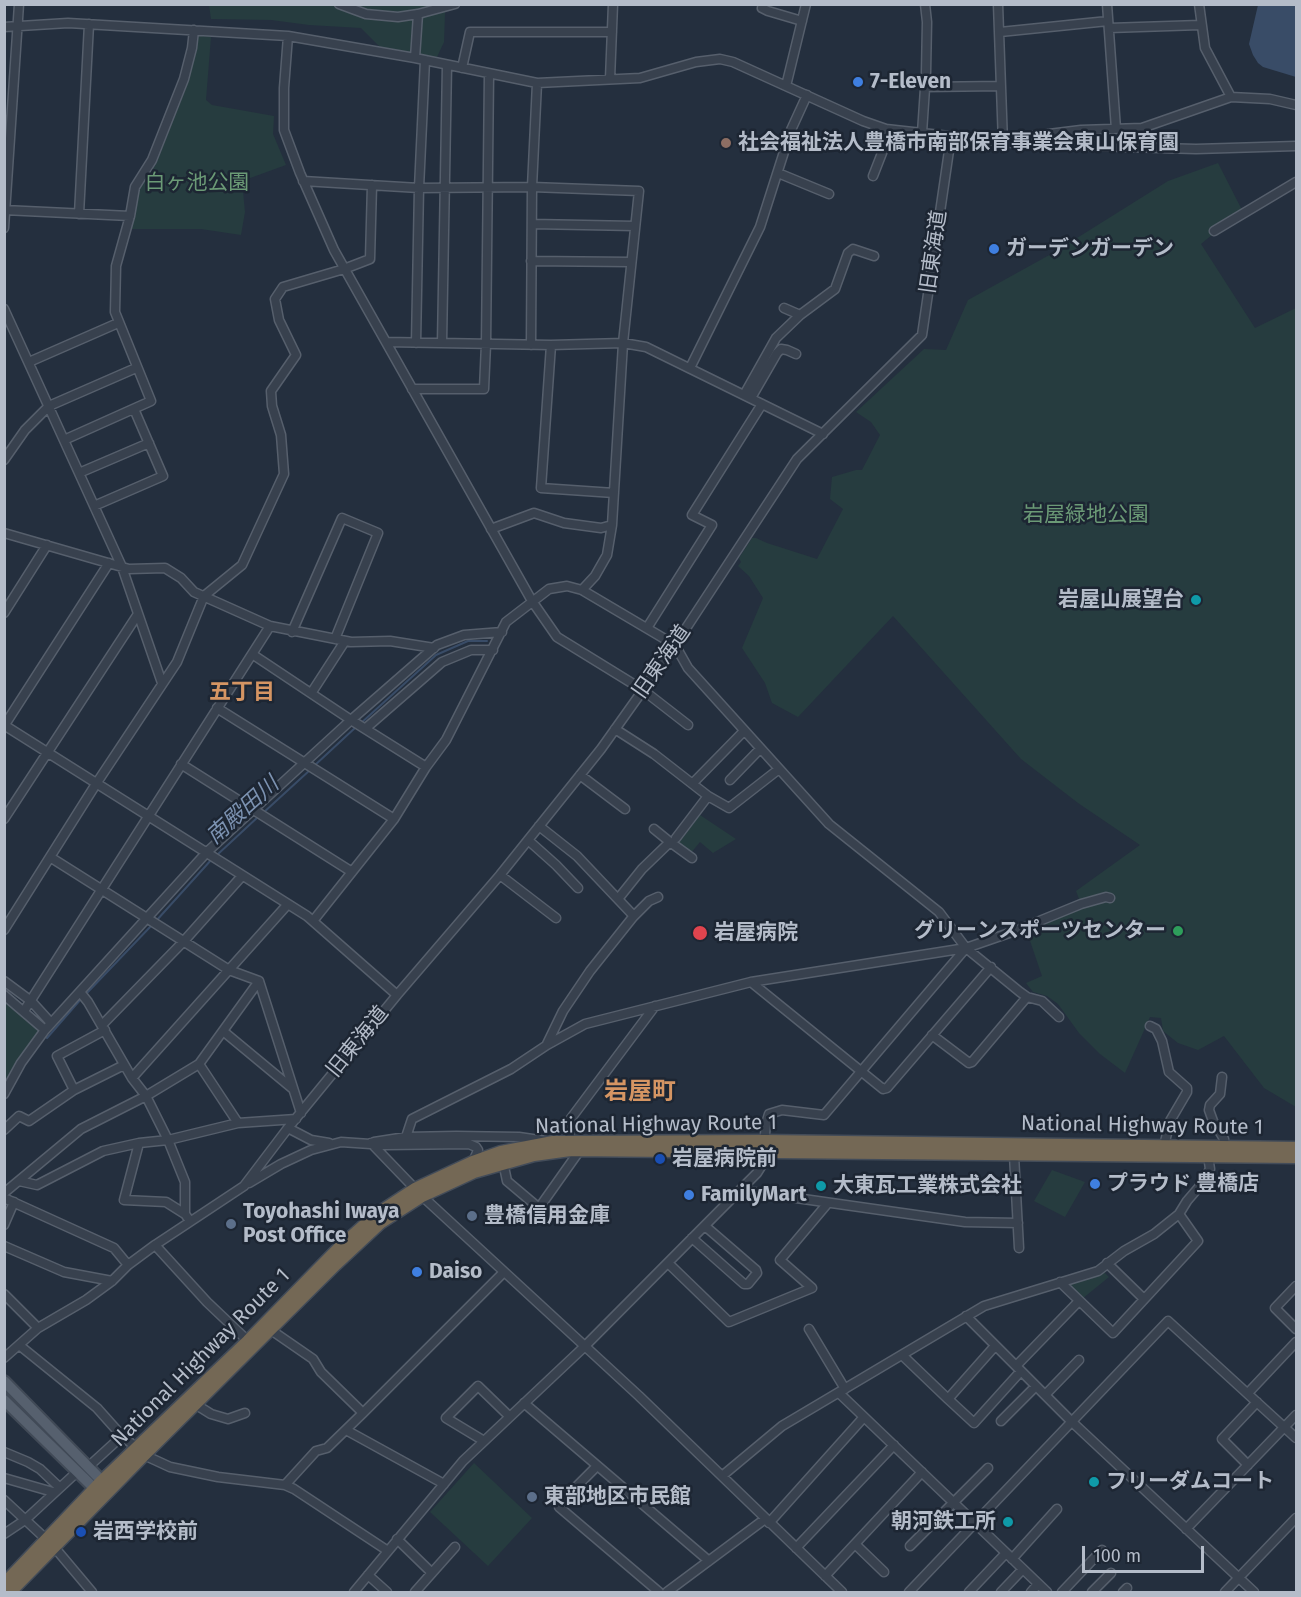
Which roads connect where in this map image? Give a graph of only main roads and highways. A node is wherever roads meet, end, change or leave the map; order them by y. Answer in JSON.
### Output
{"nodes":[{"id":1,"x":764,"y":1147,"type":"junction"},
{"id":2,"x":1296,"y":1148,"type":"edge"},
{"id":3,"x":1296,"y":1157,"type":"edge"},
{"id":4,"x":418,"y":1192,"type":"junction"},
{"id":5,"x":4,"y":1381,"type":"edge"},
{"id":6,"x":4,"y":1400,"type":"edge"},
{"id":7,"x":140,"y":1452,"type":"junction"},
{"id":8,"x":101,"y":1488,"type":"junction"},
{"id":9,"x":51,"y":1544,"type":"junction"},
{"id":10,"x":4,"y":1584,"type":"edge"},
{"id":11,"x":10,"y":1593,"type":"edge"}],
"edges":[{"from":1,"to":2,"type":"highway","name":"National Highway Route 1"},
{"from":1,"to":3,"type":"highway","name":"National Highway Route 1"},
{"from":1,"to":4,"type":"highway","name":"National Highway Route 1"},
{"from":1,"to":4,"type":"highway","name":"National Highway Route 1"},
{"from":4,"to":7,"type":"highway","name":"National Highway Route 1"},
{"from":4,"to":7,"type":"highway","name":"National Highway Route 1"},
{"from":5,"to":8,"type":"main road"},
{"from":6,"to":8,"type":"main road"},
{"from":7,"to":8,"type":"highway","name":"National Highway Route 1"},
{"from":8,"to":9,"type":"highway","name":"National Highway Route 1"},
{"from":9,"to":10,"type":"highway","name":"National Highway Route 1"},
{"from":9,"to":11,"type":"highway","name":"National Highway Route 1"}]}
